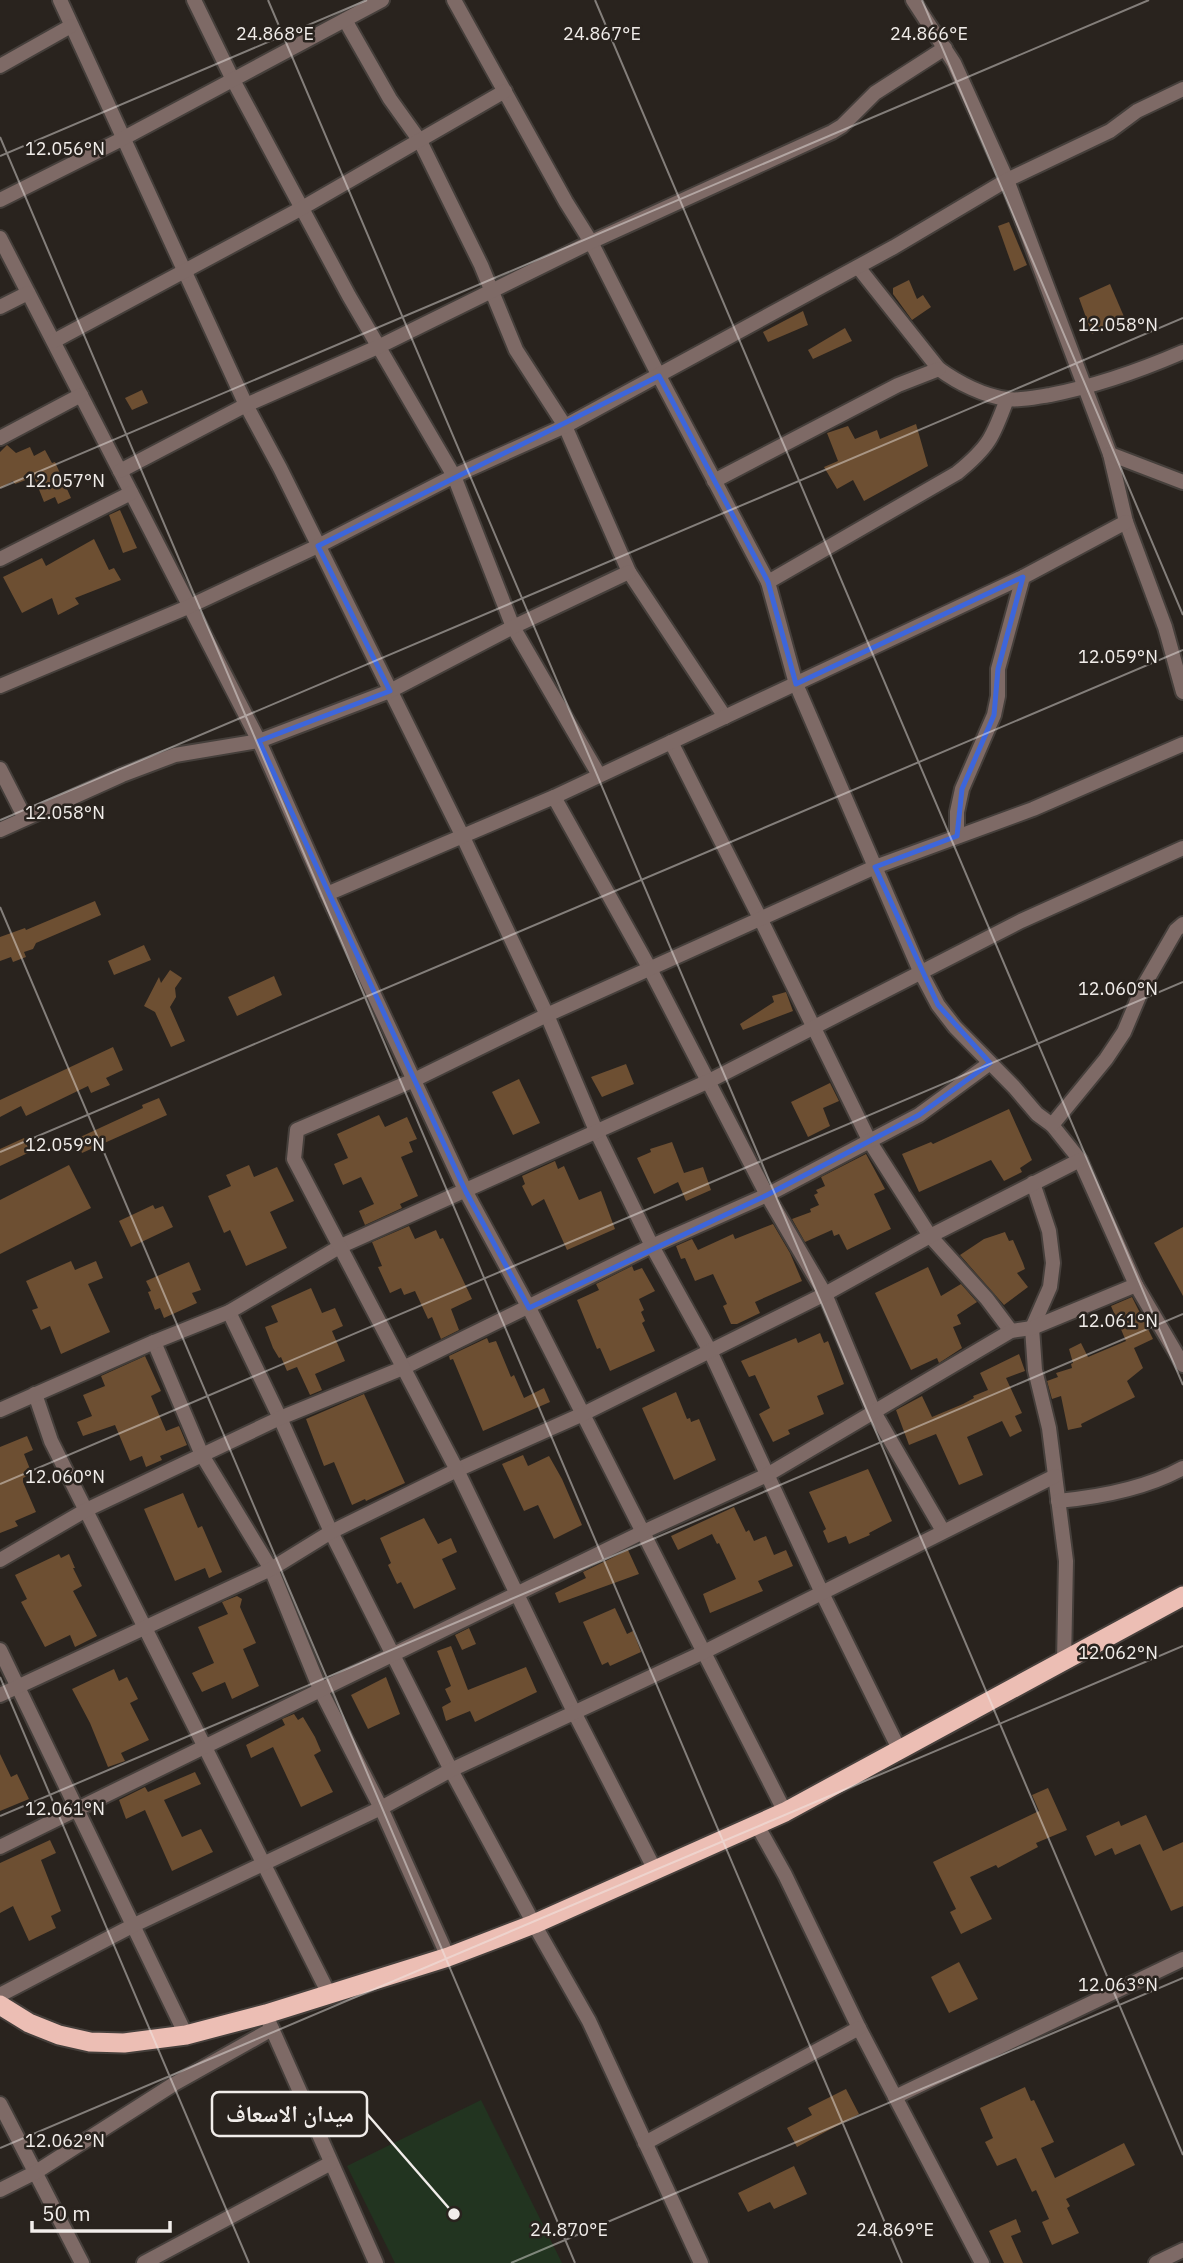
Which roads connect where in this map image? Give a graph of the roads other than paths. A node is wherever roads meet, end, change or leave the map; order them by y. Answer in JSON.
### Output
{"nodes":[{"id":1,"x":60,"y":0,"type":"edge"},
{"id":2,"x":194,"y":0,"type":"edge"},
{"id":3,"x":382,"y":0,"type":"edge"},
{"id":4,"x":454,"y":0,"type":"edge"},
{"id":5,"x":913,"y":0,"type":"edge"},
{"id":6,"x":345,"y":20,"type":"junction"},
{"id":7,"x":71,"y":26,"type":"junction"},
{"id":8,"x":945,"y":48,"type":"junction"},
{"id":9,"x":0,"y":66,"type":"edge"},
{"id":10,"x":233,"y":80,"type":"junction"},
{"id":11,"x":1183,"y":89,"type":"edge"},
{"id":12,"x":505,"y":91,"type":"junction"},
{"id":13,"x":122,"y":139,"type":"junction"},
{"id":14,"x":420,"y":141,"type":"junction"},
{"id":15,"x":1007,"y":180,"type":"junction"},
{"id":16,"x":0,"y":200,"type":"edge"},
{"id":17,"x":302,"y":208,"type":"junction"},
{"id":18,"x":0,"y":238,"type":"edge"},
{"id":19,"x":591,"y":242,"type":"junction"},
{"id":20,"x":858,"y":267,"type":"junction"},
{"id":21,"x":185,"y":272,"type":"junction"},
{"id":22,"x":492,"y":290,"type":"junction"},
{"id":23,"x":28,"y":293,"type":"junction"},
{"id":24,"x":0,"y":307,"type":"edge"},
{"id":25,"x":54,"y":341,"type":"junction"},
{"id":26,"x":380,"y":346,"type":"junction"},
{"id":27,"x":1183,"y":352,"type":"edge"},
{"id":28,"x":939,"y":369,"type":"junction"},
{"id":29,"x":659,"y":376,"type":"junction"},
{"id":30,"x":1086,"y":388,"type":"junction"},
{"id":31,"x":81,"y":395,"type":"junction"},
{"id":32,"x":1007,"y":399,"type":"junction"},
{"id":33,"x":246,"y":405,"type":"junction"},
{"id":34,"x":565,"y":426,"type":"junction"},
{"id":35,"x":0,"y":438,"type":"edge"},
{"id":36,"x":1110,"y":453,"type":"junction"},
{"id":37,"x":120,"y":471,"type":"junction"},
{"id":38,"x":454,"y":476,"type":"junction"},
{"id":39,"x":713,"y":481,"type":"junction"},
{"id":40,"x":1183,"y":482,"type":"edge"},
{"id":41,"x":131,"y":493,"type":"junction"},
{"id":42,"x":1126,"y":522,"type":"junction"},
{"id":43,"x":318,"y":546,"type":"junction"},
{"id":44,"x":0,"y":558,"type":"edge"},
{"id":45,"x":629,"y":572,"type":"junction"},
{"id":46,"x":1023,"y":577,"type":"junction"},
{"id":47,"x":768,"y":582,"type":"junction"},
{"id":48,"x":188,"y":607,"type":"junction"},
{"id":49,"x":513,"y":627,"type":"junction"},
{"id":50,"x":796,"y":684,"type":"junction"},
{"id":51,"x":0,"y":686,"type":"edge"},
{"id":52,"x":390,"y":691,"type":"junction"},
{"id":53,"x":1183,"y":692,"type":"edge"},
{"id":54,"x":726,"y":717,"type":"junction"},
{"id":55,"x":259,"y":741,"type":"junction"},
{"id":56,"x":671,"y":742,"type":"junction"},
{"id":57,"x":1183,"y":744,"type":"edge"},
{"id":58,"x":0,"y":769,"type":"edge"},
{"id":59,"x":599,"y":775,"type":"junction"},
{"id":60,"x":554,"y":797,"type":"junction"},
{"id":61,"x":24,"y":818,"type":"junction"},
{"id":62,"x":0,"y":831,"type":"edge"},
{"id":63,"x":957,"y":836,"type":"junction"},
{"id":64,"x":463,"y":837,"type":"junction"},
{"id":65,"x":1183,"y":848,"type":"edge"},
{"id":66,"x":875,"y":867,"type":"junction"},
{"id":67,"x":327,"y":894,"type":"junction"},
{"id":68,"x":760,"y":918,"type":"junction"},
{"id":69,"x":1183,"y":924,"type":"edge"},
{"id":70,"x":650,"y":969,"type":"junction"},
{"id":71,"x":920,"y":971,"type":"junction"},
{"id":72,"x":547,"y":1015,"type":"junction"},
{"id":73,"x":814,"y":1028,"type":"junction"},
{"id":74,"x":990,"y":1063,"type":"junction"},
{"id":75,"x":414,"y":1080,"type":"junction"},
{"id":76,"x":709,"y":1081,"type":"junction"},
{"id":77,"x":1052,"y":1125,"type":"junction"},
{"id":78,"x":597,"y":1133,"type":"junction"},
{"id":79,"x":870,"y":1142,"type":"junction"},
{"id":80,"x":1080,"y":1160,"type":"junction"},
{"id":81,"x":1033,"y":1183,"type":"junction"},
{"id":82,"x":466,"y":1192,"type":"junction"},
{"id":83,"x":767,"y":1195,"type":"junction"},
{"id":84,"x":930,"y":1236,"type":"junction"},
{"id":85,"x":652,"y":1246,"type":"junction"},
{"id":86,"x":341,"y":1247,"type":"junction"},
{"id":87,"x":1136,"y":1285,"type":"junction"},
{"id":88,"x":825,"y":1294,"type":"junction"},
{"id":89,"x":529,"y":1308,"type":"junction"},
{"id":90,"x":229,"y":1312,"type":"junction"},
{"id":91,"x":1032,"y":1328,"type":"junction"},
{"id":92,"x":1011,"y":1331,"type":"junction"},
{"id":93,"x":154,"y":1342,"type":"junction"},
{"id":94,"x":710,"y":1351,"type":"junction"},
{"id":95,"x":1183,"y":1365,"type":"edge"},
{"id":96,"x":403,"y":1368,"type":"junction"},
{"id":97,"x":35,"y":1394,"type":"junction"},
{"id":98,"x":0,"y":1410,"type":"edge"},
{"id":99,"x":874,"y":1412,"type":"junction"},
{"id":100,"x":583,"y":1414,"type":"junction"},
{"id":101,"x":280,"y":1418,"type":"junction"},
{"id":102,"x":202,"y":1455,"type":"junction"},
{"id":103,"x":1183,"y":1468,"type":"edge"},
{"id":104,"x":457,"y":1470,"type":"junction"},
{"id":105,"x":767,"y":1475,"type":"junction"},
{"id":106,"x":1055,"y":1476,"type":"junction"},
{"id":107,"x":1058,"y":1501,"type":"junction"},
{"id":108,"x":86,"y":1510,"type":"junction"},
{"id":109,"x":943,"y":1531,"type":"junction"},
{"id":110,"x":331,"y":1532,"type":"junction"},
{"id":111,"x":643,"y":1532,"type":"junction"},
{"id":112,"x":0,"y":1560,"type":"edge"},
{"id":113,"x":271,"y":1569,"type":"junction"},
{"id":114,"x":822,"y":1593,"type":"junction"},
{"id":115,"x":516,"y":1594,"type":"junction"},
{"id":116,"x":1183,"y":1596,"type":"edge"},
{"id":117,"x":143,"y":1627,"type":"junction"},
{"id":118,"x":0,"y":1650,"type":"edge"},
{"id":119,"x":704,"y":1652,"type":"junction"},
{"id":120,"x":394,"y":1654,"type":"junction"},
{"id":121,"x":1064,"y":1662,"type":"junction"},
{"id":122,"x":18,"y":1687,"type":"junction"},
{"id":123,"x":320,"y":1689,"type":"junction"},
{"id":124,"x":0,"y":1695,"type":"edge"},
{"id":125,"x":575,"y":1714,"type":"junction"},
{"id":126,"x":205,"y":1747,"type":"junction"},
{"id":127,"x":900,"y":1751,"type":"junction"},
{"id":128,"x":451,"y":1770,"type":"junction"},
{"id":129,"x":381,"y":1808,"type":"junction"},
{"id":130,"x":76,"y":1810,"type":"junction"},
{"id":131,"x":785,"y":1812,"type":"junction"},
{"id":132,"x":757,"y":1825,"type":"junction"},
{"id":133,"x":0,"y":1847,"type":"edge"},
{"id":134,"x":263,"y":1863,"type":"junction"},
{"id":135,"x":655,"y":1870,"type":"junction"},
{"id":136,"x":534,"y":1924,"type":"junction"},
{"id":137,"x":132,"y":1926,"type":"junction"},
{"id":138,"x":448,"y":1957,"type":"junction"},
{"id":139,"x":1183,"y":1959,"type":"edge"},
{"id":140,"x":329,"y":1994,"type":"junction"},
{"id":141,"x":0,"y":1995,"type":"edge"},
{"id":142,"x":0,"y":2005,"type":"edge"},
{"id":143,"x":269,"y":2021,"type":"junction"},
{"id":144,"x":859,"y":2028,"type":"junction"},
{"id":145,"x":186,"y":2035,"type":"junction"},
{"id":146,"x":895,"y":2096,"type":"junction"},
{"id":147,"x":0,"y":2104,"type":"edge"},
{"id":148,"x":645,"y":2143,"type":"junction"},
{"id":149,"x":331,"y":2163,"type":"junction"},
{"id":150,"x":36,"y":2172,"type":"junction"},
{"id":151,"x":0,"y":2190,"type":"edge"},
{"id":152,"x":1183,"y":2250,"type":"edge"},
{"id":153,"x":82,"y":2263,"type":"edge"},
{"id":154,"x":144,"y":2263,"type":"edge"},
{"id":155,"x":376,"y":2263,"type":"edge"},
{"id":156,"x":701,"y":2263,"type":"edge"},
{"id":157,"x":982,"y":2263,"type":"edge"},
{"id":158,"x":1156,"y":2263,"type":"edge"}],
"edges":[{"from":1,"to":7,"type":"street"},
{"from":2,"to":10,"type":"street"},
{"from":3,"to":6,"type":"street"},
{"from":4,"to":12,"type":"street"},
{"from":5,"to":8,"type":"street"},
{"from":6,"to":10,"type":"street"},
{"from":6,"to":14,"type":"street"},
{"from":7,"to":9,"type":"street"},
{"from":7,"to":13,"type":"street"},
{"from":8,"to":15,"type":"street"},
{"from":8,"to":19,"type":"street"},
{"from":10,"to":13,"type":"street"},
{"from":10,"to":17,"type":"street"},
{"from":11,"to":15,"type":"street"},
{"from":12,"to":14,"type":"street"},
{"from":12,"to":19,"type":"street"},
{"from":13,"to":16,"type":"street"},
{"from":13,"to":21,"type":"street"},
{"from":14,"to":17,"type":"street"},
{"from":14,"to":22,"type":"street"},
{"from":15,"to":20,"type":"street"},
{"from":15,"to":30,"type":"street"},
{"from":17,"to":21,"type":"street"},
{"from":17,"to":26,"type":"street"},
{"from":18,"to":23,"type":"street"},
{"from":19,"to":22,"type":"street"},
{"from":19,"to":29,"type":"street"},
{"from":20,"to":28,"type":"street"},
{"from":20,"to":29,"type":"street"},
{"from":21,"to":25,"type":"street"},
{"from":21,"to":33,"type":"street"},
{"from":22,"to":26,"type":"street"},
{"from":22,"to":34,"type":"street"},
{"from":23,"to":24,"type":"street"},
{"from":23,"to":25,"type":"street"},
{"from":25,"to":31,"type":"street"},
{"from":26,"to":33,"type":"street"},
{"from":26,"to":38,"type":"street"},
{"from":27,"to":30,"type":"street"},
{"from":28,"to":32,"type":"street"},
{"from":28,"to":39,"type":"street"},
{"from":29,"to":34,"type":"street"},
{"from":29,"to":39,"type":"street"},
{"from":30,"to":32,"type":"street"},
{"from":30,"to":36,"type":"street"},
{"from":31,"to":35,"type":"street"},
{"from":31,"to":37,"type":"street"},
{"from":32,"to":47,"type":"street"},
{"from":33,"to":37,"type":"street"},
{"from":33,"to":43,"type":"street"},
{"from":34,"to":38,"type":"street"},
{"from":34,"to":45,"type":"street"},
{"from":36,"to":40,"type":"street"},
{"from":36,"to":42,"type":"street"},
{"from":37,"to":41,"type":"street"},
{"from":38,"to":43,"type":"street"},
{"from":38,"to":49,"type":"street"},
{"from":39,"to":47,"type":"street"},
{"from":41,"to":44,"type":"street"},
{"from":41,"to":48,"type":"street"},
{"from":42,"to":46,"type":"street"},
{"from":42,"to":53,"type":"street"},
{"from":43,"to":48,"type":"street"},
{"from":43,"to":52,"type":"street"},
{"from":45,"to":49,"type":"street"},
{"from":45,"to":54,"type":"street"},
{"from":46,"to":50,"type":"street"},
{"from":46,"to":63,"type":"street"},
{"from":47,"to":50,"type":"street"},
{"from":48,"to":51,"type":"street"},
{"from":48,"to":55,"type":"street"},
{"from":49,"to":52,"type":"street"},
{"from":49,"to":59,"type":"street"},
{"from":50,"to":54,"type":"street"},
{"from":50,"to":66,"type":"street"},
{"from":52,"to":55,"type":"street"},
{"from":52,"to":64,"type":"street"},
{"from":54,"to":56,"type":"street"},
{"from":55,"to":61,"type":"street"},
{"from":55,"to":67,"type":"street"},
{"from":56,"to":59,"type":"street"},
{"from":56,"to":68,"type":"street"},
{"from":57,"to":63,"type":"street"},
{"from":58,"to":61,"type":"street"},
{"from":59,"to":60,"type":"street"},
{"from":60,"to":64,"type":"street"},
{"from":60,"to":70,"type":"street"},
{"from":61,"to":62,"type":"street"},
{"from":63,"to":66,"type":"street"},
{"from":64,"to":67,"type":"street"},
{"from":64,"to":72,"type":"street"},
{"from":65,"to":71,"type":"street"},
{"from":66,"to":68,"type":"street"},
{"from":66,"to":71,"type":"street"},
{"from":67,"to":75,"type":"street"},
{"from":68,"to":70,"type":"street"},
{"from":68,"to":73,"type":"street"},
{"from":69,"to":77,"type":"street"},
{"from":70,"to":72,"type":"street"},
{"from":70,"to":76,"type":"street"},
{"from":71,"to":73,"type":"street"},
{"from":71,"to":74,"type":"street"},
{"from":72,"to":75,"type":"street"},
{"from":72,"to":78,"type":"street"},
{"from":73,"to":76,"type":"street"},
{"from":73,"to":79,"type":"street"},
{"from":74,"to":77,"type":"street"},
{"from":74,"to":79,"type":"street"},
{"from":75,"to":82,"type":"street"},
{"from":75,"to":86,"type":"street"},
{"from":76,"to":78,"type":"street"},
{"from":76,"to":83,"type":"street"},
{"from":77,"to":80,"type":"street"},
{"from":78,"to":82,"type":"street"},
{"from":78,"to":85,"type":"street"},
{"from":79,"to":83,"type":"street"},
{"from":79,"to":84,"type":"street"},
{"from":80,"to":81,"type":"street"},
{"from":80,"to":87,"type":"street"},
{"from":81,"to":84,"type":"street"},
{"from":81,"to":91,"type":"street"},
{"from":82,"to":86,"type":"street"},
{"from":82,"to":89,"type":"street"},
{"from":83,"to":85,"type":"street"},
{"from":83,"to":88,"type":"street"},
{"from":84,"to":88,"type":"street"},
{"from":84,"to":92,"type":"street"},
{"from":85,"to":89,"type":"street"},
{"from":85,"to":94,"type":"street"},
{"from":86,"to":90,"type":"street"},
{"from":86,"to":96,"type":"street"},
{"from":87,"to":91,"type":"street"},
{"from":87,"to":95,"type":"street"},
{"from":88,"to":94,"type":"street"},
{"from":88,"to":99,"type":"street"},
{"from":89,"to":96,"type":"street"},
{"from":89,"to":100,"type":"street"},
{"from":90,"to":93,"type":"street"},
{"from":90,"to":101,"type":"street"},
{"from":91,"to":92,"type":"street"},
{"from":91,"to":106,"type":"street"},
{"from":92,"to":99,"type":"street"},
{"from":93,"to":97,"type":"street"},
{"from":93,"to":102,"type":"street"},
{"from":94,"to":100,"type":"street"},
{"from":94,"to":105,"type":"street"},
{"from":96,"to":101,"type":"street"},
{"from":96,"to":104,"type":"street"},
{"from":97,"to":98,"type":"street"},
{"from":97,"to":108,"type":"street"},
{"from":99,"to":105,"type":"street"},
{"from":99,"to":109,"type":"street"},
{"from":100,"to":104,"type":"street"},
{"from":100,"to":111,"type":"street"},
{"from":101,"to":102,"type":"street"},
{"from":101,"to":110,"type":"street"},
{"from":102,"to":108,"type":"street"},
{"from":102,"to":113,"type":"street"},
{"from":103,"to":107,"type":"street"},
{"from":104,"to":110,"type":"street"},
{"from":104,"to":115,"type":"street"},
{"from":105,"to":111,"type":"street"},
{"from":105,"to":114,"type":"street"},
{"from":106,"to":107,"type":"street"},
{"from":106,"to":109,"type":"street"},
{"from":107,"to":121,"type":"street"},
{"from":108,"to":112,"type":"street"},
{"from":108,"to":117,"type":"street"},
{"from":109,"to":114,"type":"street"},
{"from":110,"to":113,"type":"street"},
{"from":110,"to":120,"type":"street"},
{"from":111,"to":115,"type":"street"},
{"from":111,"to":119,"type":"street"},
{"from":113,"to":117,"type":"street"},
{"from":113,"to":123,"type":"street"},
{"from":114,"to":119,"type":"street"},
{"from":114,"to":127,"type":"street"},
{"from":115,"to":120,"type":"street"},
{"from":115,"to":125,"type":"street"},
{"from":116,"to":121,"type":"highway"},
{"from":117,"to":122,"type":"street"},
{"from":117,"to":126,"type":"street"},
{"from":118,"to":122,"type":"street"},
{"from":119,"to":125,"type":"street"},
{"from":119,"to":131,"type":"street"},
{"from":120,"to":123,"type":"street"},
{"from":120,"to":128,"type":"street"},
{"from":121,"to":127,"type":"highway"},
{"from":122,"to":124,"type":"street"},
{"from":122,"to":130,"type":"street"},
{"from":123,"to":126,"type":"street"},
{"from":123,"to":129,"type":"street"},
{"from":125,"to":128,"type":"street"},
{"from":125,"to":135,"type":"street"},
{"from":126,"to":130,"type":"street"},
{"from":126,"to":134,"type":"street"},
{"from":127,"to":131,"type":"highway"},
{"from":128,"to":129,"type":"street"},
{"from":128,"to":136,"type":"street"},
{"from":129,"to":134,"type":"street"},
{"from":129,"to":138,"type":"street"},
{"from":130,"to":133,"type":"street"},
{"from":130,"to":137,"type":"street"},
{"from":131,"to":132,"type":"highway"},
{"from":132,"to":135,"type":"highway"},
{"from":132,"to":144,"type":"street"},
{"from":134,"to":137,"type":"street"},
{"from":134,"to":140,"type":"street"},
{"from":135,"to":136,"type":"highway"},
{"from":136,"to":138,"type":"highway"},
{"from":136,"to":148,"type":"street"},
{"from":137,"to":141,"type":"street"},
{"from":137,"to":145,"type":"street"},
{"from":138,"to":140,"type":"highway"},
{"from":139,"to":146,"type":"street"},
{"from":140,"to":143,"type":"highway"},
{"from":142,"to":145,"type":"highway"},
{"from":143,"to":145,"type":"highway"},
{"from":143,"to":149,"type":"street"},
{"from":143,"to":150,"type":"street"},
{"from":144,"to":146,"type":"street"},
{"from":144,"to":148,"type":"street"},
{"from":146,"to":157,"type":"street"},
{"from":147,"to":150,"type":"street"},
{"from":148,"to":156,"type":"street"},
{"from":149,"to":154,"type":"street"},
{"from":149,"to":155,"type":"street"},
{"from":150,"to":151,"type":"street"},
{"from":150,"to":153,"type":"street"},
{"from":152,"to":158,"type":"street"}]}
